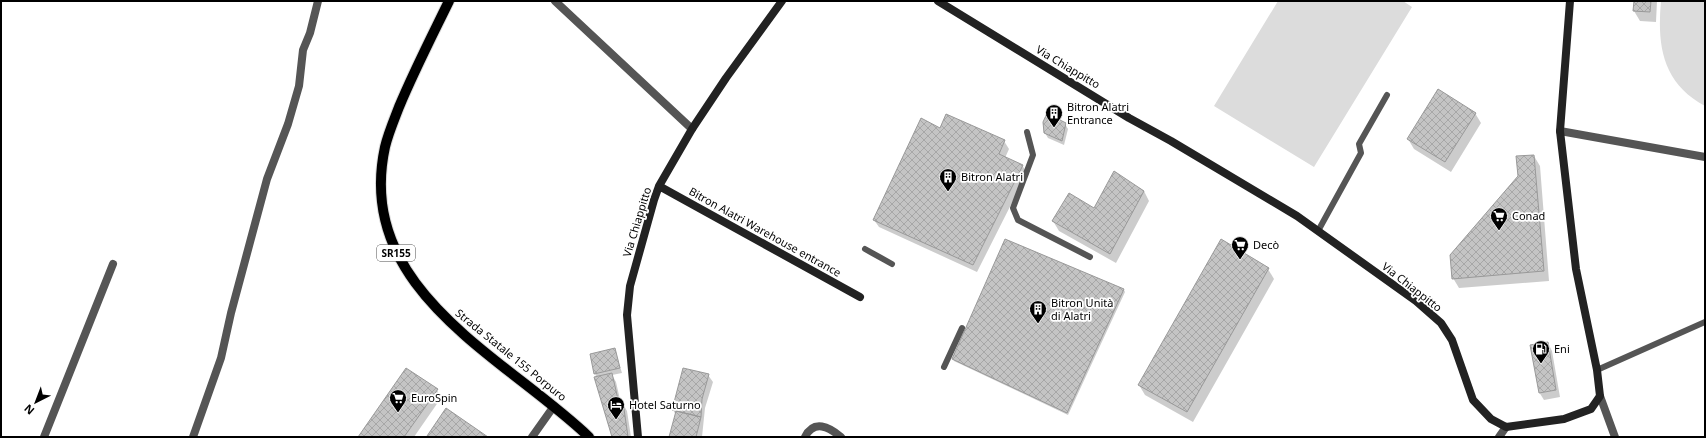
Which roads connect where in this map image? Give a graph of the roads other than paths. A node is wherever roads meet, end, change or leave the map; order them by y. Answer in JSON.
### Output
{"nodes":[{"id":1,"x":318,"y":1,"type":"edge"},
{"id":2,"x":449,"y":1,"type":"edge"},
{"id":3,"x":555,"y":1,"type":"edge"},
{"id":4,"x":782,"y":1,"type":"edge"},
{"id":5,"x":938,"y":1,"type":"edge"},
{"id":6,"x":1570,"y":1,"type":"edge"},
{"id":7,"x":1387,"y":95,"type":"dead end"},
{"id":8,"x":692,"y":129,"type":"junction"},
{"id":9,"x":1560,"y":131,"type":"junction"},
{"id":10,"x":1027,"y":132,"type":"dead end"},
{"id":11,"x":1705,"y":157,"type":"edge"},
{"id":12,"x":659,"y":186,"type":"junction"},
{"id":13,"x":1318,"y":231,"type":"junction"},
{"id":14,"x":865,"y":249,"type":"dead end"},
{"id":15,"x":1090,"y":257,"type":"dead end"},
{"id":16,"x":113,"y":264,"type":"dead end"},
{"id":17,"x":892,"y":264,"type":"dead end"},
{"id":18,"x":860,"y":297,"type":"dead end"},
{"id":19,"x":1705,"y":322,"type":"edge"},
{"id":20,"x":962,"y":328,"type":"dead end"},
{"id":21,"x":944,"y":367,"type":"dead end"},
{"id":22,"x":1597,"y":370,"type":"junction"},
{"id":23,"x":1600,"y":396,"type":"junction"},
{"id":24,"x":554,"y":406,"type":"junction"},
{"id":25,"x":1506,"y":426,"type":"junction"},
{"id":26,"x":44,"y":437,"type":"edge"},
{"id":27,"x":192,"y":437,"type":"edge"},
{"id":28,"x":532,"y":437,"type":"edge"},
{"id":29,"x":590,"y":437,"type":"edge"},
{"id":30,"x":638,"y":437,"type":"edge"},
{"id":31,"x":805,"y":437,"type":"edge"},
{"id":32,"x":841,"y":437,"type":"edge"},
{"id":33,"x":1499,"y":437,"type":"edge"},
{"id":34,"x":1615,"y":437,"type":"edge"}],
"edges":[{"from":1,"to":27,"type":"street"},
{"from":2,"to":24,"type":"main road","name":"Strada Statale 155 Porpuro","number":"SR155"},
{"from":3,"to":8,"type":"street"},
{"from":4,"to":8,"type":"street","name":"Via Chiappitto"},
{"from":5,"to":13,"type":"street","name":"Via Chiappitto"},
{"from":6,"to":9,"type":"street"},
{"from":7,"to":13,"type":"lane"},
{"from":8,"to":12,"type":"street","name":"Via Chiappitto"},
{"from":9,"to":11,"type":"street"},
{"from":9,"to":22,"type":"street"},
{"from":10,"to":15,"type":"lane"},
{"from":12,"to":18,"type":"street","name":"Bitron Alatri Warehouse entrance"},
{"from":12,"to":30,"type":"street","name":"Via Chiappitto"},
{"from":13,"to":25,"type":"street","name":"Via Chiappitto"},
{"from":14,"to":17,"type":"lane"},
{"from":16,"to":26,"type":"street"},
{"from":19,"to":22,"type":"lane"},
{"from":20,"to":21,"type":"lane"},
{"from":22,"to":23,"type":"street"},
{"from":23,"to":25,"type":"street"},
{"from":23,"to":34,"type":"street"},
{"from":24,"to":28,"type":"street"},
{"from":24,"to":29,"type":"main road","name":"Strada Statale 155 Porpuro","number":"SR155"},
{"from":25,"to":33,"type":"street"},
{"from":31,"to":32,"type":"street"}]}
